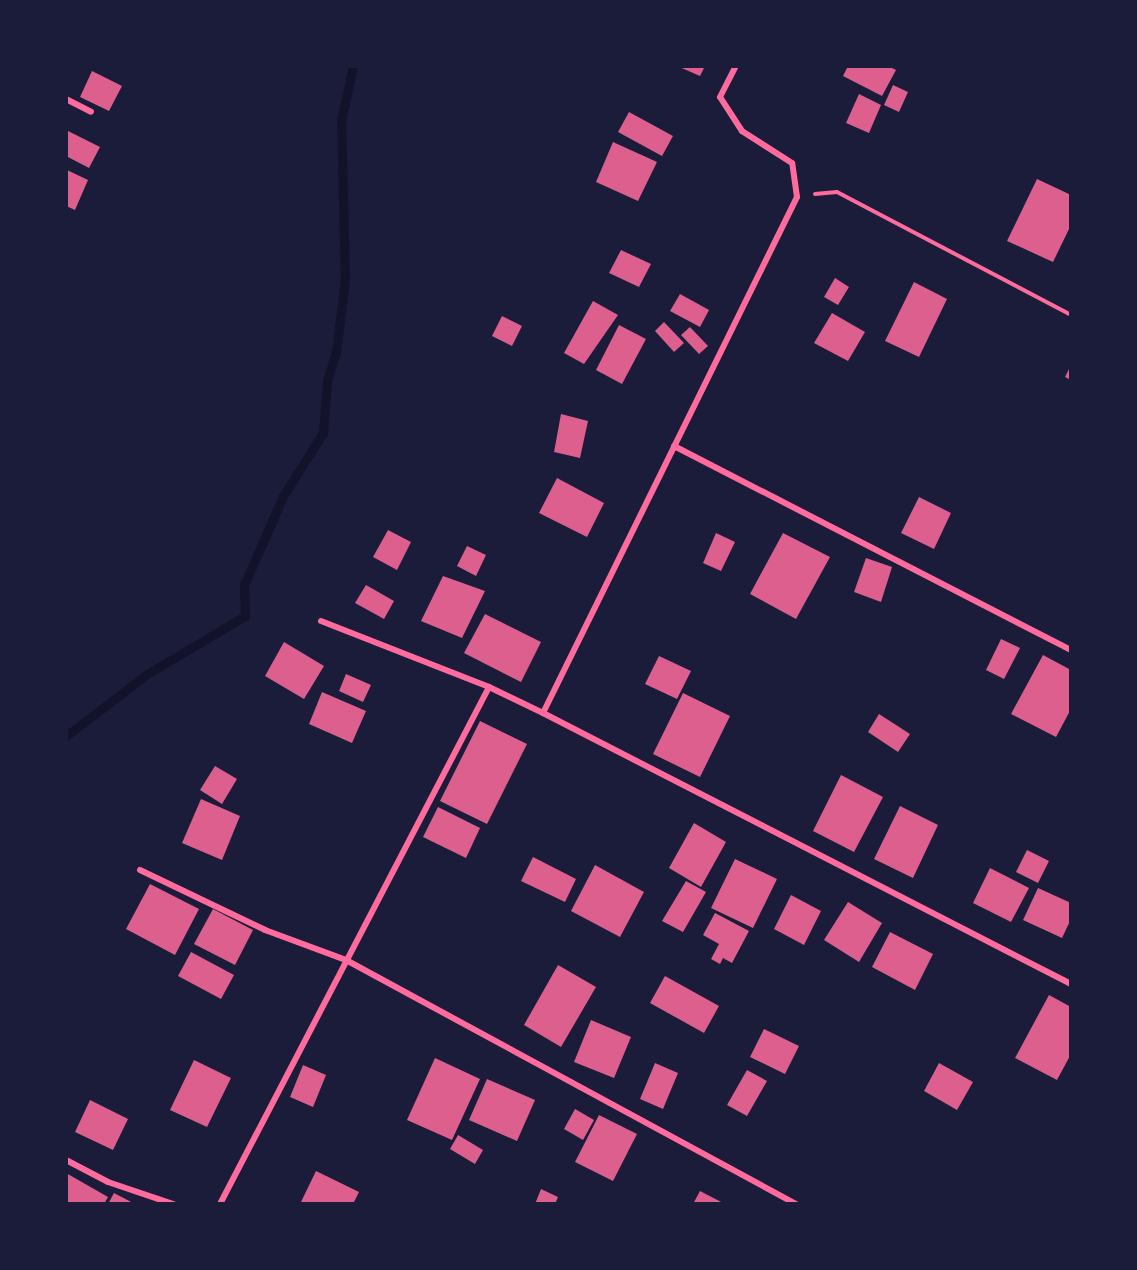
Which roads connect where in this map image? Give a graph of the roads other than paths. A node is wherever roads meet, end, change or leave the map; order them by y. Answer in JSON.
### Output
{"nodes":[{"id":1,"x":736,"y":66,"type":"edge"},
{"id":2,"x":66,"y":99,"type":"edge"},
{"id":3,"x":91,"y":111,"type":"dead end"},
{"id":4,"x":674,"y":446,"type":"junction"},
{"id":5,"x":321,"y":621,"type":"dead end"},
{"id":6,"x":1071,"y":650,"type":"edge"},
{"id":7,"x":489,"y":687,"type":"junction"},
{"id":8,"x":543,"y":713,"type":"junction"},
{"id":9,"x":140,"y":870,"type":"dead end"},
{"id":10,"x":346,"y":960,"type":"junction"},
{"id":11,"x":1071,"y":984,"type":"edge"},
{"id":12,"x":66,"y":1160,"type":"edge"},
{"id":13,"x":173,"y":1204,"type":"edge"},
{"id":14,"x":220,"y":1204,"type":"edge"},
{"id":15,"x":796,"y":1204,"type":"edge"}],
"edges":[{"from":1,"to":4,"type":"street"},
{"from":2,"to":3,"type":"street"},
{"from":4,"to":6,"type":"street"},
{"from":4,"to":8,"type":"street"},
{"from":5,"to":7,"type":"street"},
{"from":7,"to":8,"type":"street"},
{"from":7,"to":10,"type":"street"},
{"from":8,"to":11,"type":"street"},
{"from":9,"to":10,"type":"street"},
{"from":10,"to":14,"type":"street"},
{"from":10,"to":15,"type":"street"},
{"from":12,"to":13,"type":"street"}]}
